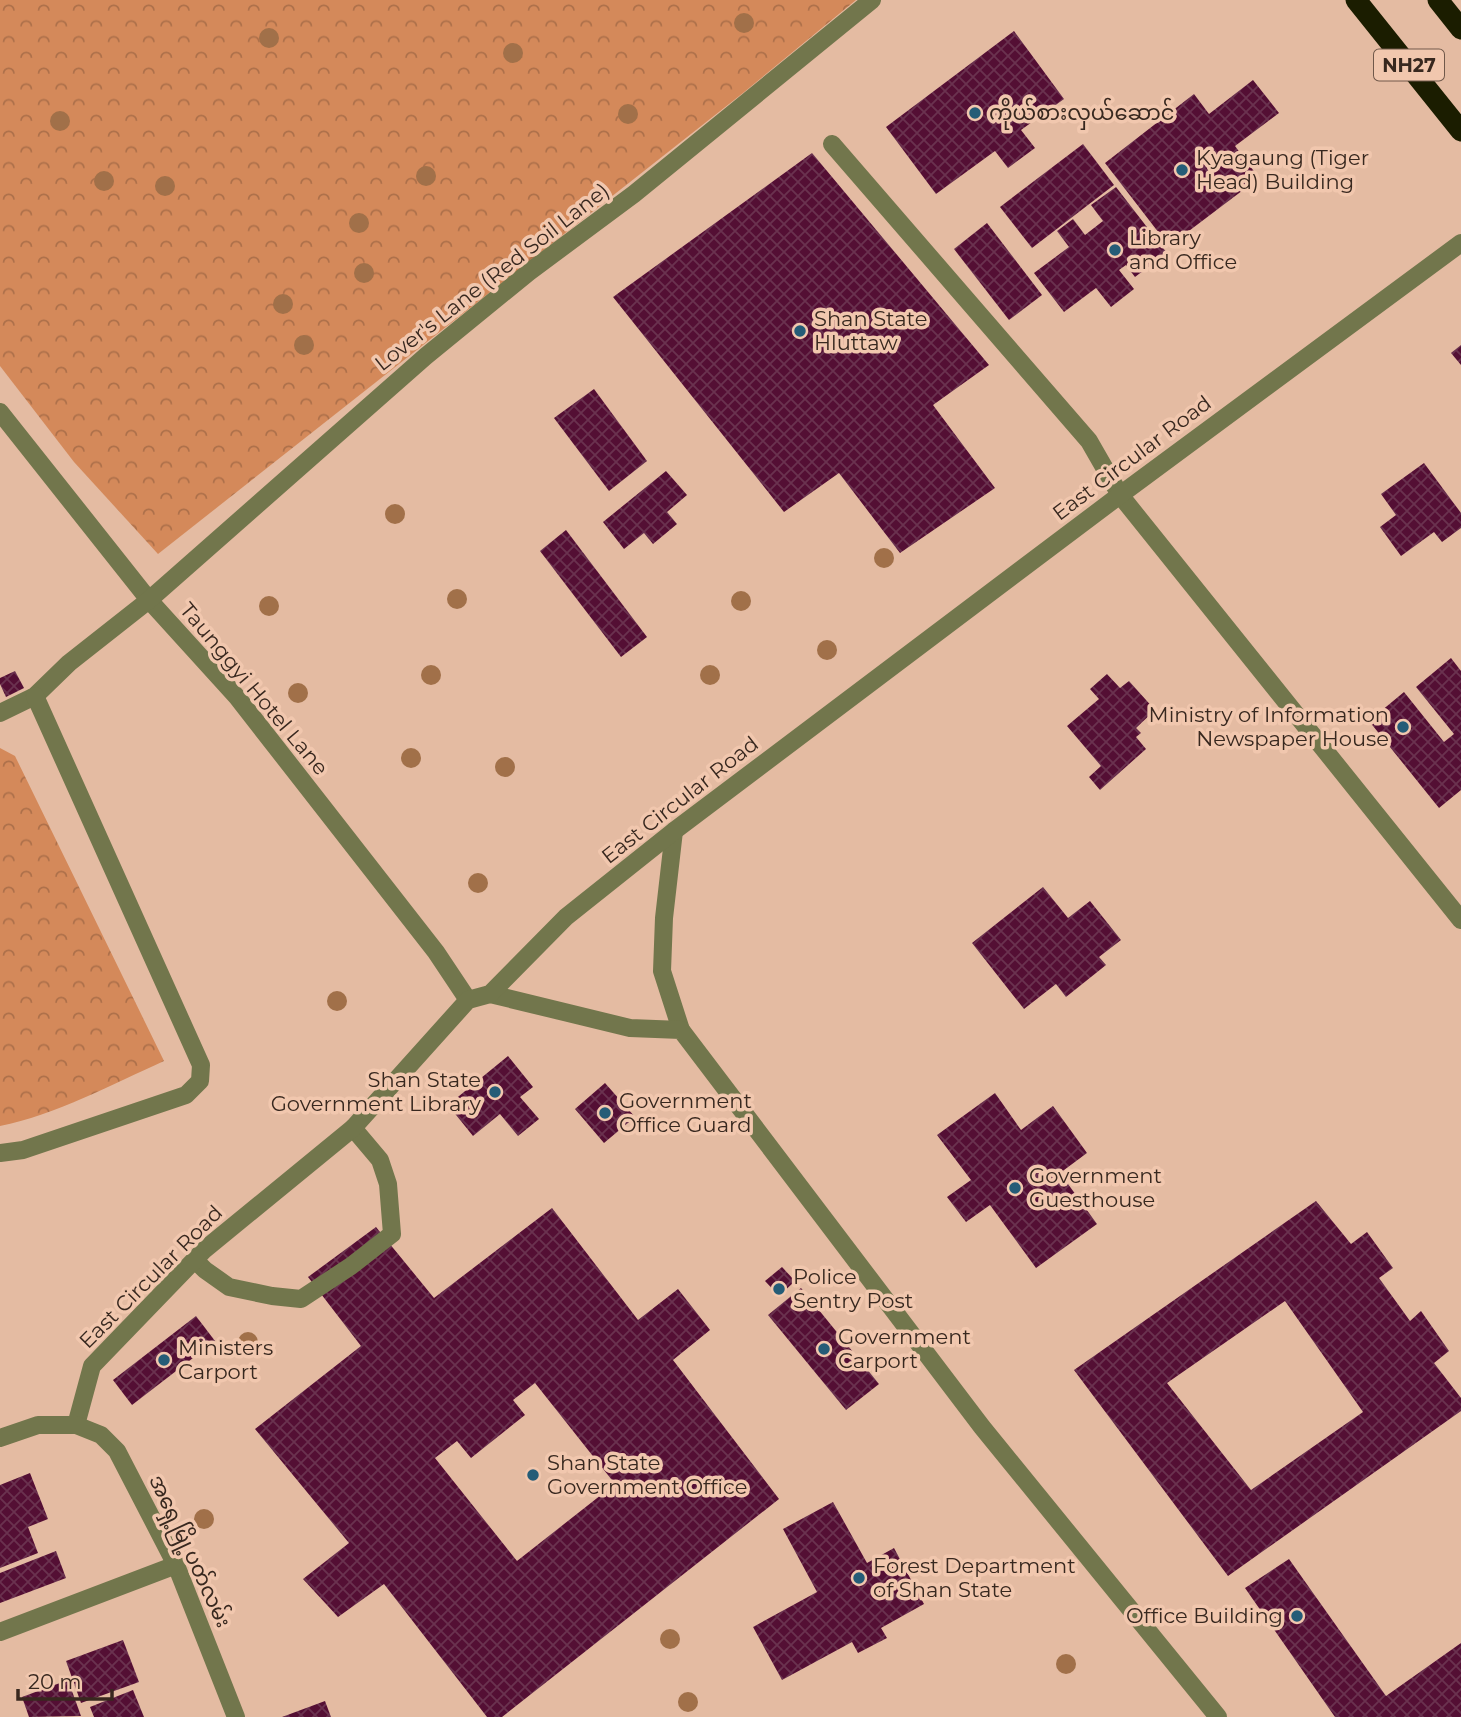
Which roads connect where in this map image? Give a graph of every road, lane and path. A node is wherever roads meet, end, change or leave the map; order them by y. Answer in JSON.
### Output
{"nodes":[{"id":1,"x":872,"y":0,"type":"edge"},
{"id":2,"x":1356,"y":0,"type":"edge"},
{"id":3,"x":1438,"y":0,"type":"edge"},
{"id":4,"x":1461,"y":29,"type":"edge"},
{"id":5,"x":1461,"y":131,"type":"edge"},
{"id":6,"x":832,"y":144,"type":"dead end"},
{"id":7,"x":1461,"y":243,"type":"edge"},
{"id":8,"x":0,"y":412,"type":"edge"},
{"id":9,"x":1120,"y":495,"type":"junction"},
{"id":10,"x":149,"y":600,"type":"junction"},
{"id":11,"x":35,"y":696,"type":"junction"},
{"id":12,"x":0,"y":713,"type":"edge"},
{"id":13,"x":674,"y":831,"type":"junction"},
{"id":14,"x":1461,"y":920,"type":"edge"},
{"id":15,"x":490,"y":994,"type":"junction"},
{"id":16,"x":468,"y":1000,"type":"junction"},
{"id":17,"x":681,"y":1030,"type":"junction"},
{"id":18,"x":353,"y":1128,"type":"junction"},
{"id":19,"x":0,"y":1153,"type":"edge"},
{"id":20,"x":194,"y":1260,"type":"junction"},
{"id":21,"x":76,"y":1425,"type":"junction"},
{"id":22,"x":0,"y":1438,"type":"edge"},
{"id":23,"x":176,"y":1565,"type":"junction"},
{"id":24,"x":0,"y":1632,"type":"edge"},
{"id":25,"x":236,"y":1717,"type":"edge"},
{"id":26,"x":1218,"y":1717,"type":"edge"}],
"edges":[{"from":1,"to":10,"type":"street","name":"Lover's Lane (Red Soil Lane)"},
{"from":2,"to":5,"type":"highway","number":"NH27"},
{"from":3,"to":4,"type":"highway","number":"NH27"},
{"from":6,"to":9,"type":"street"},
{"from":7,"to":9,"type":"street","name":"East Circular Road"},
{"from":8,"to":10,"type":"street","name":"Taunggyi Hotel Lane"},
{"from":9,"to":13,"type":"street","name":"East Circular Road"},
{"from":9,"to":14,"type":"street"},
{"from":10,"to":11,"type":"street","name":"Lover's Lane (Red Soil Lane)"},
{"from":10,"to":16,"type":"street","name":"Taunggyi Hotel Lane"},
{"from":11,"to":12,"type":"street","name":"Lover's Lane (Red Soil Lane)"},
{"from":11,"to":19,"type":"street"},
{"from":13,"to":15,"type":"street","name":"East Circular Road"},
{"from":13,"to":17,"type":"street"},
{"from":15,"to":16,"type":"street"},
{"from":15,"to":17,"type":"street"},
{"from":16,"to":18,"type":"street","name":"East Circular Road"},
{"from":17,"to":26,"type":"street"},
{"from":18,"to":20,"type":"street","name":"East Circular Road"},
{"from":18,"to":20,"type":"street"},
{"from":20,"to":21,"type":"street","name":"East Circular Road"},
{"from":21,"to":22,"type":"street"},
{"from":21,"to":23,"type":"street","name":"အရှေ့မြို့ပတ်လမ်း"},
{"from":23,"to":24,"type":"street"},
{"from":23,"to":25,"type":"street","name":"အရှေ့မြို့ပတ်လမ်း"}]}
